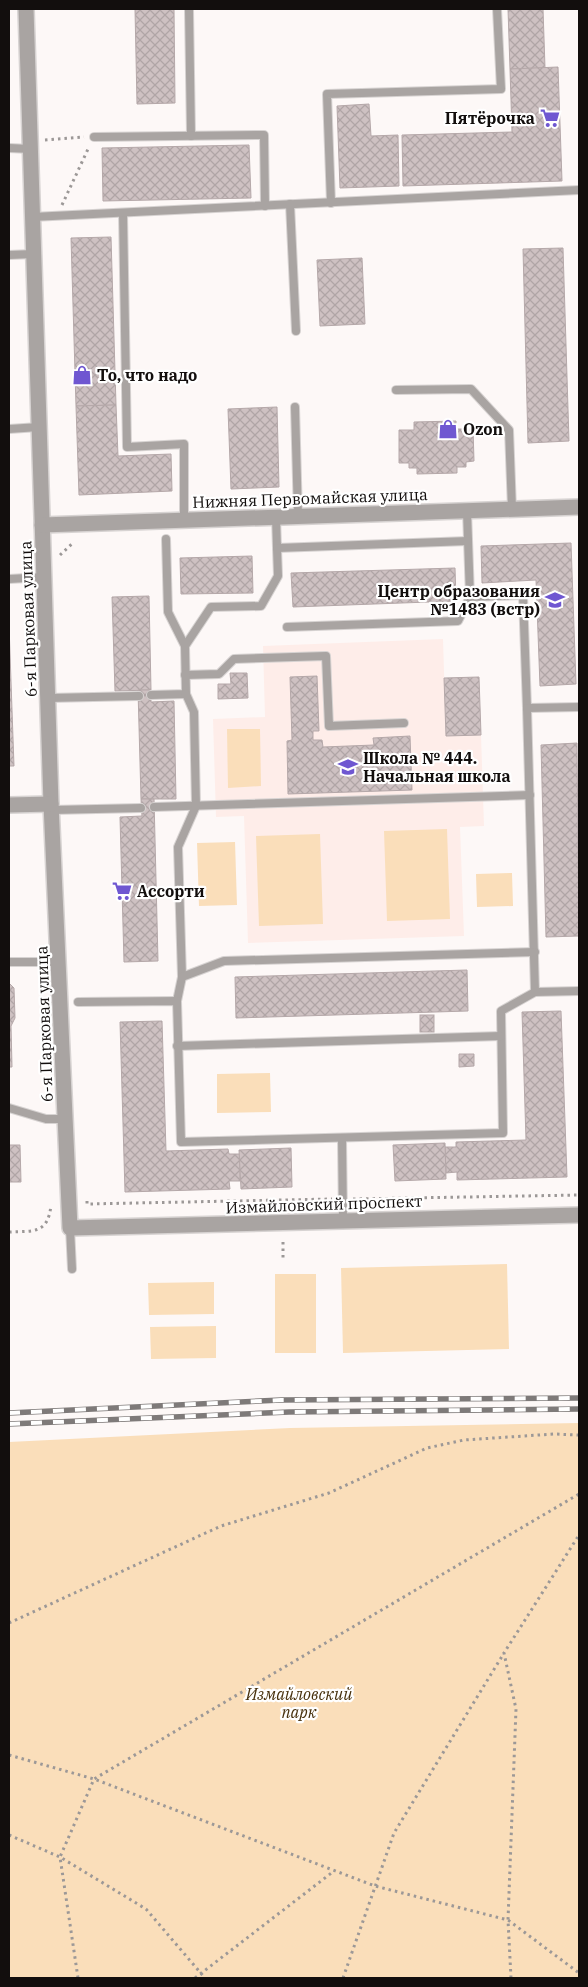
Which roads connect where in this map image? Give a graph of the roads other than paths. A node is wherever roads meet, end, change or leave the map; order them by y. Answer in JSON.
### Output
{"nodes":[{"id":1,"x":26,"y":9,"type":"edge"},
{"id":2,"x":190,"y":9,"type":"edge"},
{"id":3,"x":497,"y":9,"type":"edge"},
{"id":4,"x":190,"y":136,"type":"junction"},
{"id":5,"x":94,"y":137,"type":"road end"},
{"id":6,"x":30,"y":145,"type":"junction"},
{"id":7,"x":9,"y":148,"type":"edge"},
{"id":8,"x":579,"y":190,"type":"edge"},
{"id":9,"x":331,"y":203,"type":"junction"},
{"id":10,"x":290,"y":204,"type":"junction"},
{"id":11,"x":265,"y":206,"type":"junction"},
{"id":12,"x":123,"y":213,"type":"junction"},
{"id":13,"x":32,"y":217,"type":"junction"},
{"id":14,"x":33,"y":254,"type":"junction"},
{"id":15,"x":9,"y":255,"type":"edge"},
{"id":16,"x":296,"y":331,"type":"dead end"},
{"id":17,"x":396,"y":390,"type":"dead end"},
{"id":18,"x":295,"y":407,"type":"dead end"},
{"id":19,"x":39,"y":427,"type":"junction"},
{"id":20,"x":9,"y":429,"type":"edge"},
{"id":21,"x":579,"y":507,"type":"edge"},
{"id":22,"x":512,"y":509,"type":"junction"},
{"id":23,"x":467,"y":511,"type":"junction"},
{"id":24,"x":298,"y":516,"type":"junction"},
{"id":25,"x":276,"y":517,"type":"junction"},
{"id":26,"x":184,"y":520,"type":"junction"},
{"id":27,"x":42,"y":525,"type":"junction"},
{"id":28,"x":166,"y":539,"type":"dead end"},
{"id":29,"x":468,"y":542,"type":"junction"},
{"id":30,"x":277,"y":548,"type":"junction"},
{"id":31,"x":44,"y":577,"type":"junction"},
{"id":32,"x":9,"y":579,"type":"edge"},
{"id":33,"x":470,"y":596,"type":"junction"},
{"id":34,"x":287,"y":627,"type":"dead end"},
{"id":35,"x":185,"y":646,"type":"junction"},
{"id":36,"x":185,"y":675,"type":"junction"},
{"id":37,"x":186,"y":694,"type":"junction"},
{"id":38,"x":151,"y":695,"type":"dead end"},
{"id":39,"x":139,"y":696,"type":"dead end"},
{"id":40,"x":48,"y":698,"type":"junction"},
{"id":41,"x":579,"y":706,"type":"edge"},
{"id":42,"x":527,"y":708,"type":"junction"},
{"id":43,"x":404,"y":723,"type":"dead end"},
{"id":44,"x":530,"y":796,"type":"junction"},
{"id":45,"x":9,"y":805,"type":"edge"},
{"id":46,"x":196,"y":806,"type":"junction"},
{"id":47,"x":52,"y":807,"type":"junction"},
{"id":48,"x":154,"y":807,"type":"dead end"},
{"id":49,"x":141,"y":808,"type":"dead end"},
{"id":50,"x":534,"y":952,"type":"junction"},
{"id":51,"x":9,"y":962,"type":"edge"},
{"id":52,"x":59,"y":962,"type":"junction"},
{"id":53,"x":182,"y":977,"type":"junction"},
{"id":54,"x":579,"y":991,"type":"edge"},
{"id":55,"x":535,"y":992,"type":"junction"},
{"id":56,"x":177,"y":1001,"type":"junction"},
{"id":57,"x":78,"y":1002,"type":"dead end"},
{"id":58,"x":501,"y":1036,"type":"junction"},
{"id":59,"x":177,"y":1046,"type":"junction"},
{"id":60,"x":9,"y":1108,"type":"edge"},
{"id":61,"x":65,"y":1118,"type":"junction"},
{"id":62,"x":342,"y":1138,"type":"junction"},
{"id":63,"x":579,"y":1215,"type":"edge"},
{"id":64,"x":343,"y":1221,"type":"junction"},
{"id":65,"x":70,"y":1228,"type":"junction"},
{"id":66,"x":72,"y":1269,"type":"dead end"}],
"edges":[{"from":1,"to":6,"type":"street","name":"6-я Парковая улица"},
{"from":2,"to":4,"type":"lane"},
{"from":3,"to":9,"type":"lane"},
{"from":4,"to":5,"type":"lane"},
{"from":4,"to":11,"type":"lane"},
{"from":6,"to":7,"type":"lane"},
{"from":6,"to":13,"type":"street","name":"6-я Парковая улица"},
{"from":8,"to":9,"type":"lane"},
{"from":9,"to":10,"type":"lane"},
{"from":10,"to":11,"type":"lane"},
{"from":10,"to":16,"type":"lane"},
{"from":11,"to":12,"type":"lane"},
{"from":12,"to":13,"type":"lane"},
{"from":12,"to":26,"type":"lane"},
{"from":13,"to":14,"type":"street","name":"6-я Парковая улица"},
{"from":14,"to":15,"type":"lane"},
{"from":14,"to":19,"type":"street","name":"6-я Парковая улица"},
{"from":17,"to":22,"type":"lane"},
{"from":18,"to":24,"type":"lane"},
{"from":19,"to":20,"type":"lane"},
{"from":19,"to":27,"type":"street","name":"6-я Парковая улица"},
{"from":21,"to":22,"type":"street","name":"Нижняя Первомайская улица"},
{"from":22,"to":23,"type":"street","name":"Нижняя Первомайская улица"},
{"from":23,"to":24,"type":"street","name":"Нижняя Первомайская улица"},
{"from":23,"to":29,"type":"lane"},
{"from":24,"to":25,"type":"street","name":"Нижняя Первомайская улица"},
{"from":25,"to":26,"type":"street","name":"Нижняя Первомайская улица"},
{"from":25,"to":30,"type":"lane"},
{"from":26,"to":27,"type":"street","name":"Нижняя Первомайская улица"},
{"from":27,"to":31,"type":"street","name":"6-я Парковая улица"},
{"from":28,"to":35,"type":"lane"},
{"from":29,"to":30,"type":"lane"},
{"from":29,"to":33,"type":"lane"},
{"from":30,"to":35,"type":"lane"},
{"from":31,"to":32,"type":"lane"},
{"from":31,"to":40,"type":"street","name":"6-я Парковая улица"},
{"from":33,"to":34,"type":"lane"},
{"from":33,"to":42,"type":"lane"},
{"from":35,"to":36,"type":"lane"},
{"from":36,"to":37,"type":"lane"},
{"from":36,"to":43,"type":"lane"},
{"from":37,"to":38,"type":"lane"},
{"from":37,"to":46,"type":"lane"},
{"from":39,"to":40,"type":"lane"},
{"from":40,"to":47,"type":"street","name":"6-я Парковая улица"},
{"from":41,"to":42,"type":"lane"},
{"from":42,"to":44,"type":"lane"},
{"from":44,"to":46,"type":"lane"},
{"from":44,"to":50,"type":"lane"},
{"from":45,"to":47,"type":"street"},
{"from":46,"to":48,"type":"lane"},
{"from":46,"to":53,"type":"lane"},
{"from":47,"to":49,"type":"lane"},
{"from":47,"to":52,"type":"street","name":"6-я Парковая улица"},
{"from":50,"to":53,"type":"lane"},
{"from":50,"to":55,"type":"lane"},
{"from":51,"to":52,"type":"lane"},
{"from":52,"to":61,"type":"street","name":"6-я Парковая улица"},
{"from":53,"to":56,"type":"lane"},
{"from":54,"to":55,"type":"lane"},
{"from":55,"to":58,"type":"lane"},
{"from":56,"to":57,"type":"lane"},
{"from":56,"to":59,"type":"lane"},
{"from":58,"to":59,"type":"lane"},
{"from":58,"to":62,"type":"lane"},
{"from":59,"to":62,"type":"lane"},
{"from":60,"to":61,"type":"lane"},
{"from":61,"to":65,"type":"street","name":"6-я Парковая улица"},
{"from":62,"to":64,"type":"lane"},
{"from":63,"to":64,"type":"street","name":"Измайловский проспект"},
{"from":64,"to":65,"type":"street","name":"Измайловский проспект"},
{"from":65,"to":66,"type":"lane"}]}
